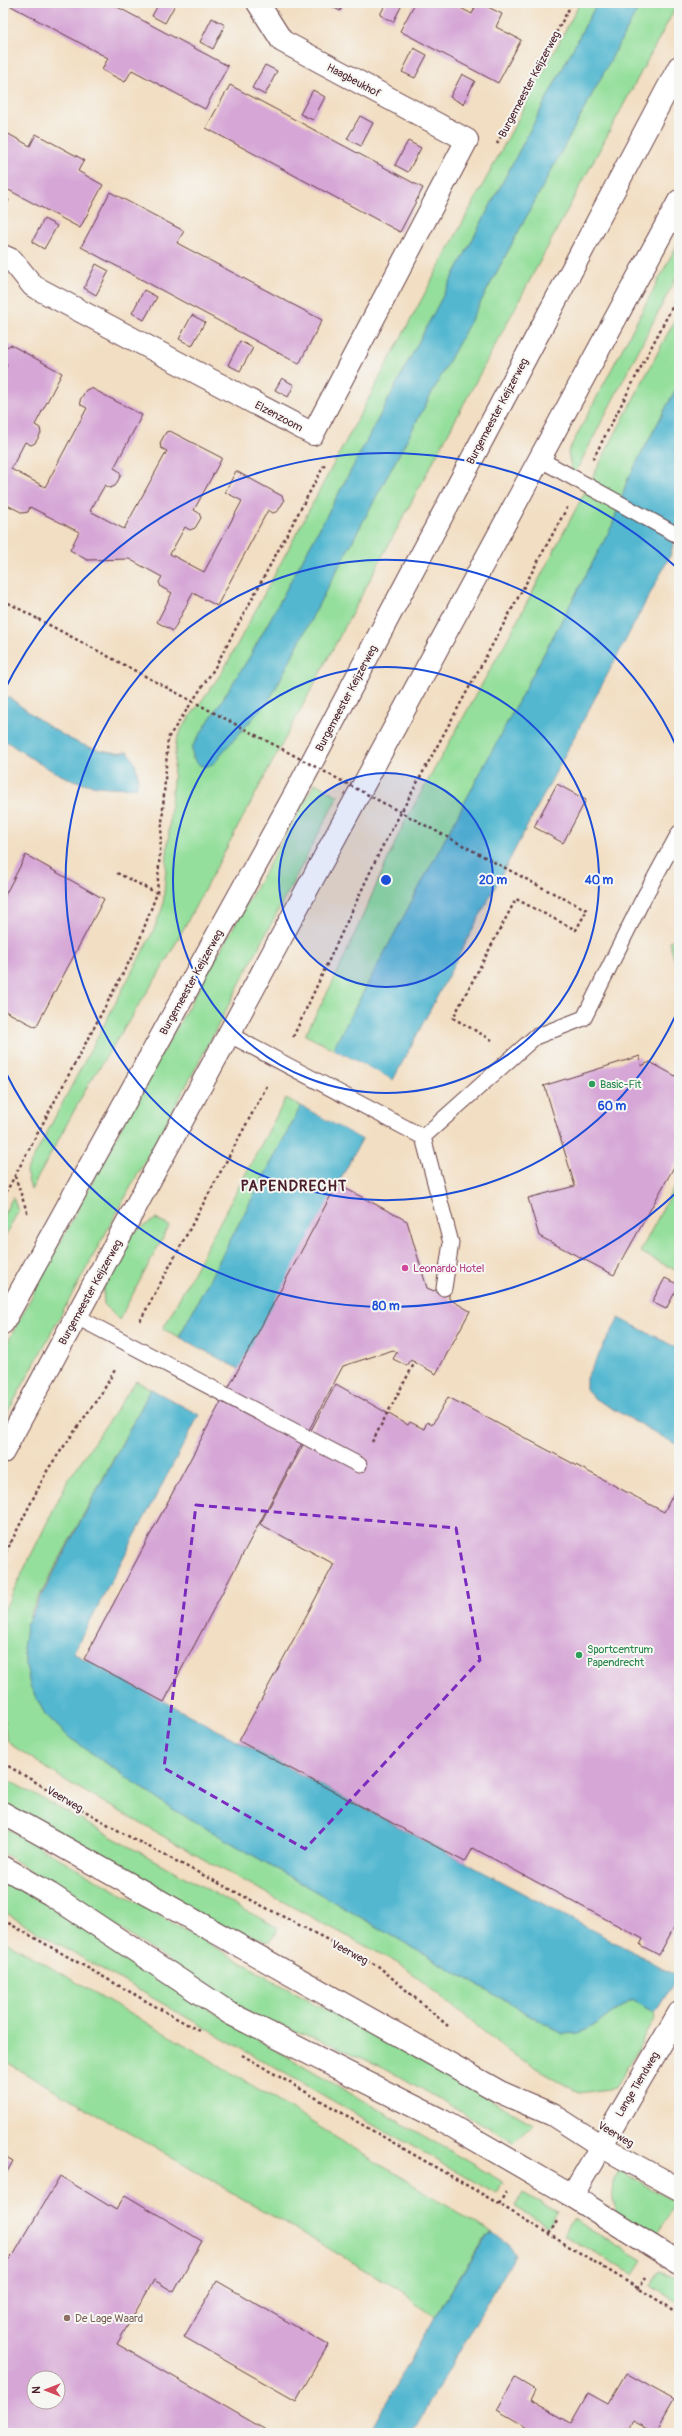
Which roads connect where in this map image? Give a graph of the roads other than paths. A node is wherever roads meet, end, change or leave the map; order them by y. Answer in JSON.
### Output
{"nodes":[{"id":1,"x":258,"y":3,"type":"edge"},
{"id":2,"x":679,"y":67,"type":"edge"},
{"id":3,"x":467,"y":140,"type":"joint"},
{"id":4,"x":679,"y":201,"type":"edge"},
{"id":5,"x":3,"y":256,"type":"edge"},
{"id":6,"x":541,"y":460,"type":"junction"},
{"id":7,"x":679,"y":536,"type":"edge"},
{"id":8,"x":679,"y":833,"type":"edge"},
{"id":9,"x":230,"y":1035,"type":"junction"},
{"id":10,"x":423,"y":1137,"type":"junction"},
{"id":11,"x":444,"y":1288,"type":"dead end"},
{"id":12,"x":77,"y":1317,"type":"junction"},
{"id":13,"x":3,"y":1323,"type":"edge"},
{"id":14,"x":3,"y":1452,"type":"edge"},
{"id":15,"x":359,"y":1465,"type":"road end"},
{"id":16,"x":3,"y":1813,"type":"edge"},
{"id":17,"x":3,"y":1867,"type":"edge"},
{"id":18,"x":679,"y":2013,"type":"edge"},
{"id":19,"x":601,"y":2146,"type":"junction"},
{"id":20,"x":679,"y":2189,"type":"edge"},
{"id":21,"x":572,"y":2196,"type":"junction"},
{"id":22,"x":679,"y":2263,"type":"edge"}],
"edges":[{"from":1,"to":3,"type":"main road","name":"Haagbeukhof"},
{"from":2,"to":13,"type":"main road","name":"Burgemeester Keijzerweg"},
{"from":3,"to":5,"type":"main road","name":"Elzenzoom"},
{"from":4,"to":6,"type":"main road","name":"Burgemeester Keijzerweg"},
{"from":6,"to":7,"type":"lane"},
{"from":6,"to":9,"type":"main road","name":"Burgemeester Keijzerweg"},
{"from":8,"to":10,"type":"lane"},
{"from":9,"to":10,"type":"lane"},
{"from":9,"to":12,"type":"main road","name":"Burgemeester Keijzerweg"},
{"from":10,"to":11,"type":"lane"},
{"from":12,"to":14,"type":"main road","name":"Burgemeester Keijzerweg"},
{"from":12,"to":15,"type":"lane"},
{"from":16,"to":19,"type":"main road","name":"Veerweg"},
{"from":17,"to":21,"type":"main road"},
{"from":18,"to":19,"type":"main road","name":"Lange Tiendweg"},
{"from":19,"to":20,"type":"main road","name":"Veerweg"},
{"from":19,"to":21,"type":"main road","name":"Lange Tiendweg"},
{"from":21,"to":22,"type":"main road"}]}
